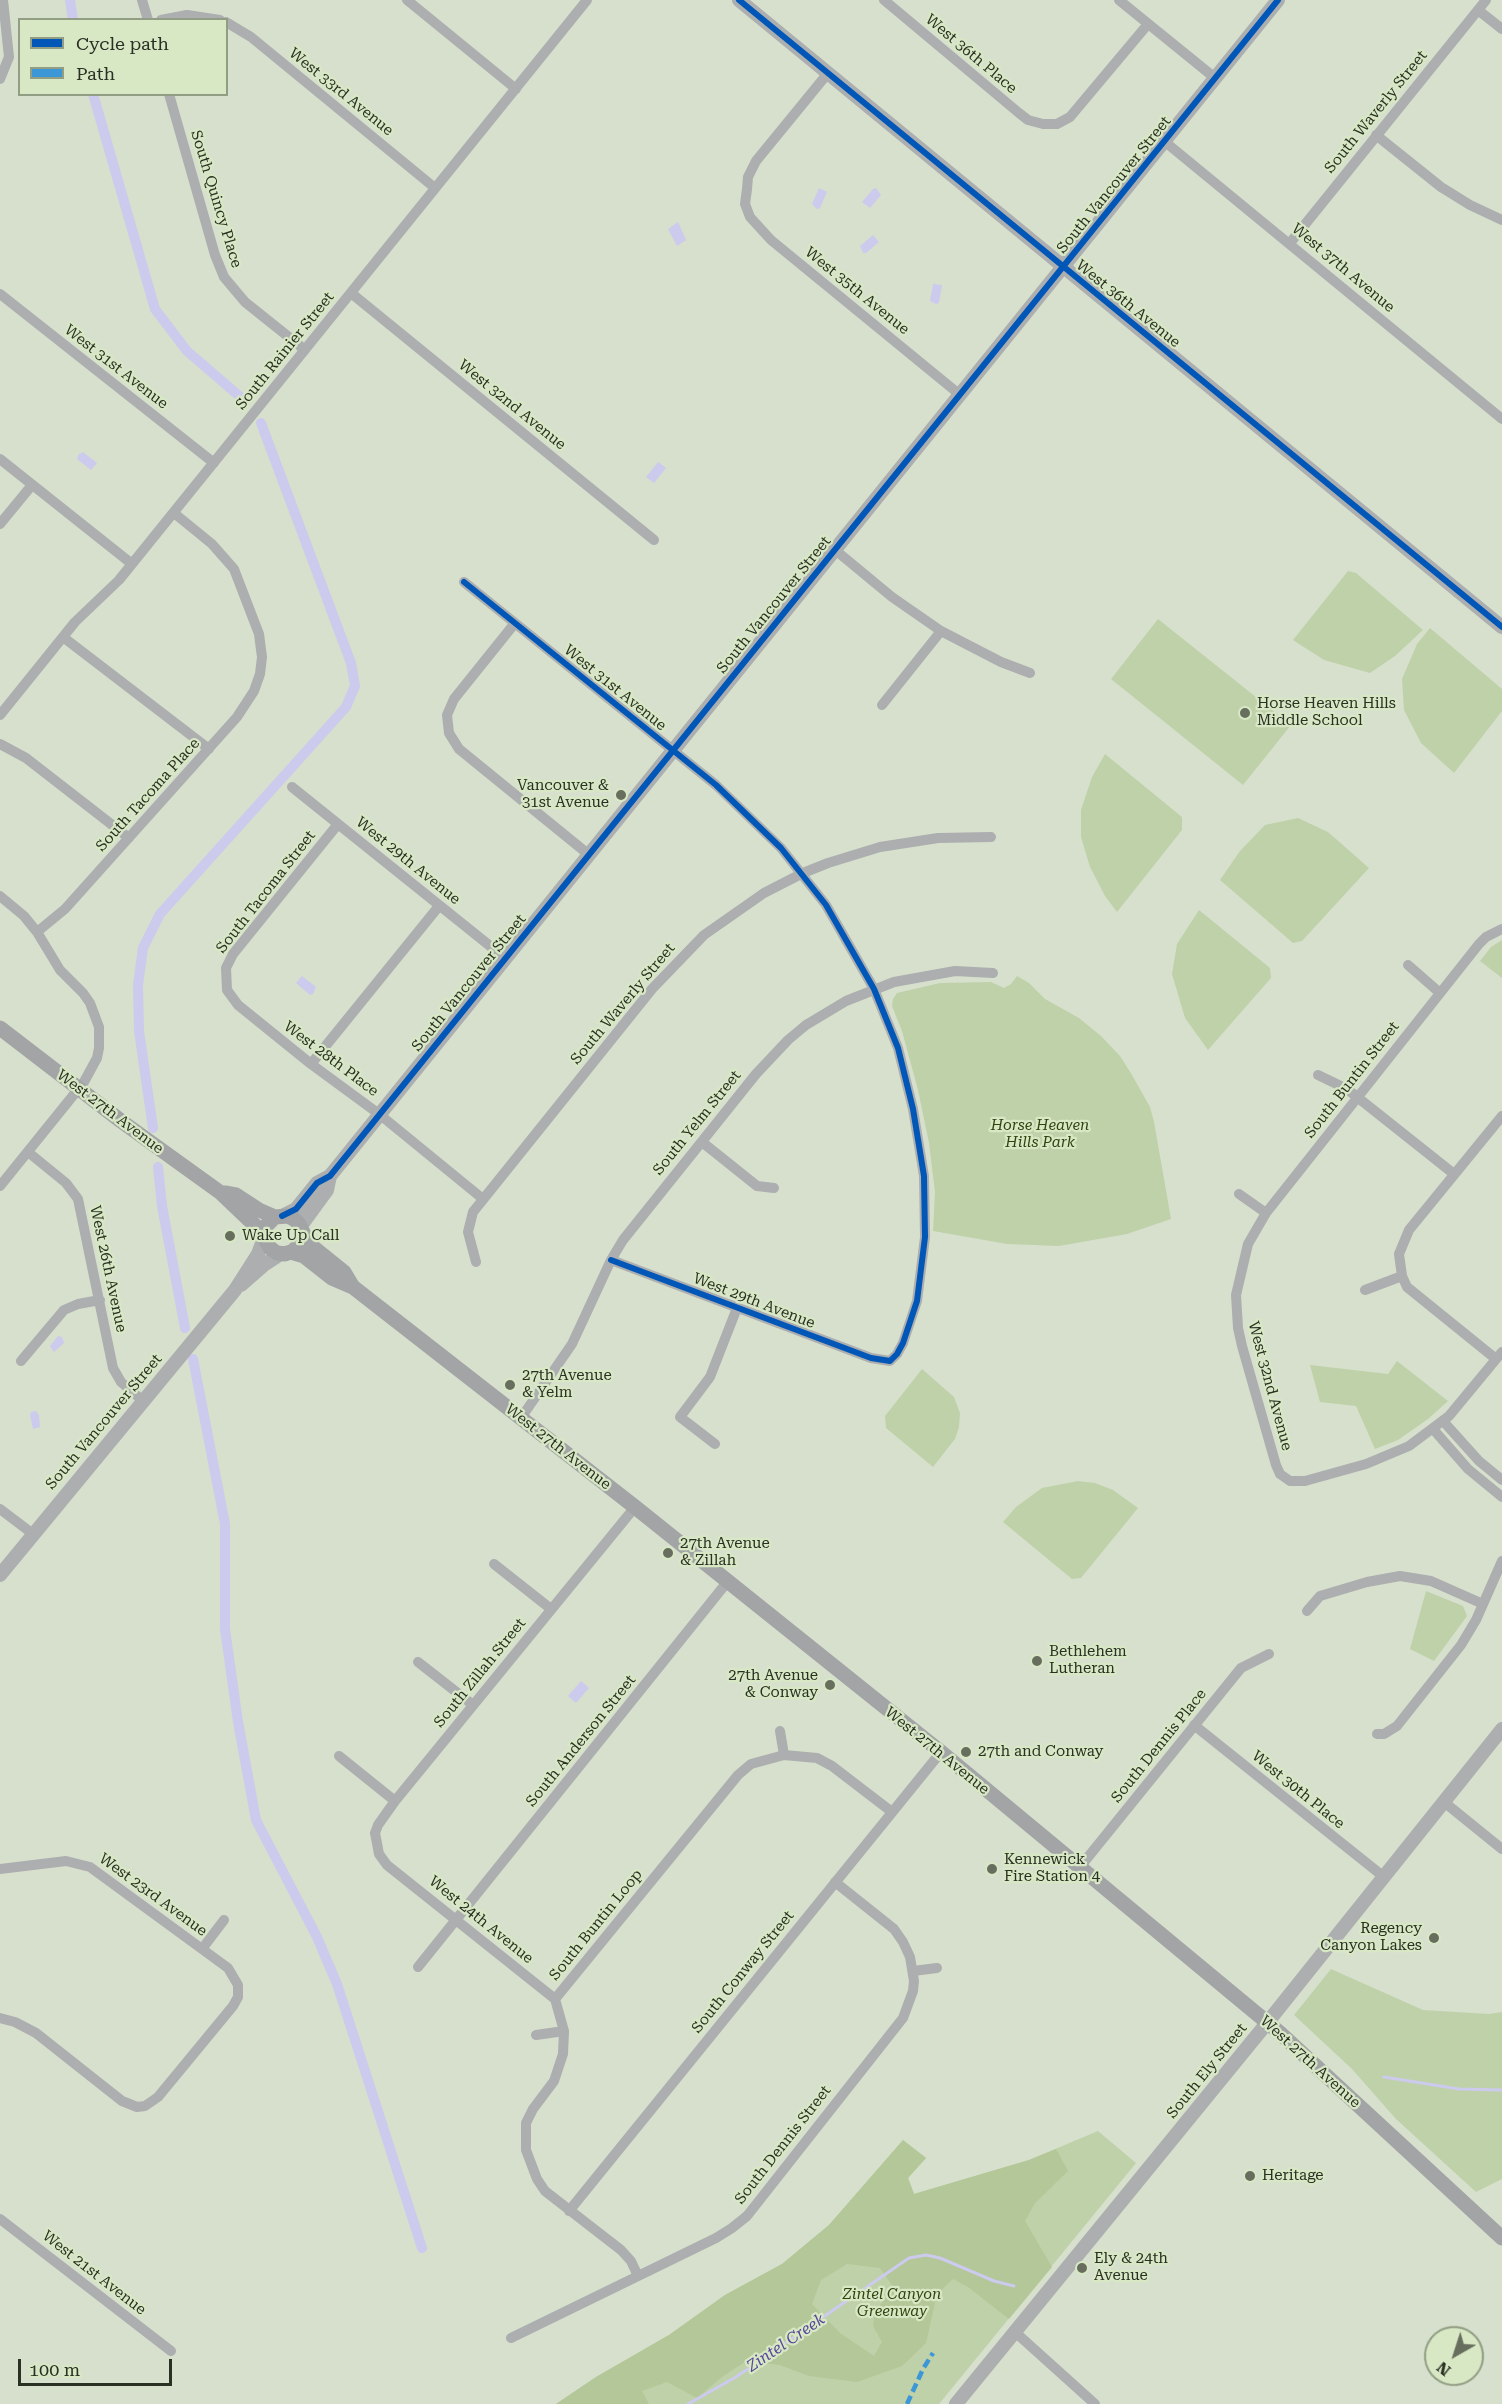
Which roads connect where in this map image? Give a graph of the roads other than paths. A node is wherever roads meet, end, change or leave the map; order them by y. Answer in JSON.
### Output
{"nodes":[{"id":1,"x":3,"y":0,"type":"edge"},
{"id":2,"x":142,"y":0,"type":"edge"},
{"id":3,"x":407,"y":0,"type":"edge"},
{"id":4,"x":587,"y":0,"type":"edge"},
{"id":5,"x":739,"y":0,"type":"edge"},
{"id":6,"x":884,"y":0,"type":"edge"},
{"id":7,"x":1119,"y":0,"type":"edge"},
{"id":8,"x":1278,"y":0,"type":"edge"},
{"id":9,"x":1486,"y":0,"type":"edge"},
{"id":10,"x":1478,"y":10,"type":"junction"},
{"id":11,"x":147,"y":18,"type":"edge"},
{"id":12,"x":171,"y":18,"type":"edge"},
{"id":13,"x":207,"y":18,"type":"edge"},
{"id":14,"x":228,"y":23,"type":"edge"},
{"id":15,"x":1148,"y":24,"type":"junction"},
{"id":16,"x":1502,"y":29,"type":"edge"},
{"id":17,"x":828,"y":73,"type":"junction"},
{"id":18,"x":1215,"y":78,"type":"junction"},
{"id":19,"x":0,"y":79,"type":"edge"},
{"id":20,"x":516,"y":89,"type":"junction"},
{"id":21,"x":170,"y":96,"type":"edge"},
{"id":22,"x":1376,"y":135,"type":"junction"},
{"id":23,"x":1164,"y":141,"type":"junction"},
{"id":24,"x":435,"y":188,"type":"junction"},
{"id":25,"x":1502,"y":220,"type":"edge"},
{"id":26,"x":1290,"y":243,"type":"junction"},
{"id":27,"x":1063,"y":267,"type":"junction"},
{"id":28,"x":351,"y":293,"type":"junction"},
{"id":29,"x":0,"y":294,"type":"edge"},
{"id":30,"x":305,"y":350,"type":"junction"},
{"id":31,"x":959,"y":394,"type":"junction"},
{"id":32,"x":1502,"y":419,"type":"edge"},
{"id":33,"x":0,"y":459,"type":"edge"},
{"id":34,"x":214,"y":463,"type":"junction"},
{"id":35,"x":32,"y":485,"type":"junction"},
{"id":36,"x":174,"y":513,"type":"junction"},
{"id":37,"x":0,"y":524,"type":"edge"},
{"id":38,"x":654,"y":540,"type":"dead end"},
{"id":39,"x":834,"y":549,"type":"junction"},
{"id":40,"x":132,"y":564,"type":"junction"},
{"id":41,"x":464,"y":582,"type":"dead end"},
{"id":42,"x":515,"y":623,"type":"junction"},
{"id":43,"x":1502,"y":627,"type":"edge"},
{"id":44,"x":941,"y":631,"type":"junction"},
{"id":45,"x":63,"y":637,"type":"junction"},
{"id":46,"x":1030,"y":673,"type":"dead end"},
{"id":47,"x":882,"y":705,"type":"dead end"},
{"id":48,"x":0,"y":715,"type":"edge"},
{"id":49,"x":0,"y":744,"type":"edge"},
{"id":50,"x":209,"y":749,"type":"junction"},
{"id":51,"x":672,"y":749,"type":"junction"},
{"id":52,"x":292,"y":787,"type":"dead end"},
{"id":53,"x":338,"y":824,"type":"junction"},
{"id":54,"x":991,"y":837,"type":"dead end"},
{"id":55,"x":129,"y":838,"type":"junction"},
{"id":56,"x":588,"y":854,"type":"junction"},
{"id":57,"x":802,"y":873,"type":"junction"},
{"id":58,"x":0,"y":896,"type":"edge"},
{"id":59,"x":439,"y":906,"type":"junction"},
{"id":60,"x":1502,"y":929,"type":"edge"},
{"id":61,"x":37,"y":932,"type":"junction"},
{"id":62,"x":505,"y":958,"type":"junction"},
{"id":63,"x":1408,"y":965,"type":"dead end"},
{"id":64,"x":993,"y":973,"type":"dead end"},
{"id":65,"x":225,"y":982,"type":"joint"},
{"id":66,"x":874,"y":989,"type":"junction"},
{"id":67,"x":1440,"y":993,"type":"junction"},
{"id":68,"x":0,"y":1028,"type":"edge"},
{"id":69,"x":312,"y":1064,"type":"junction"},
{"id":70,"x":1318,"y":1076,"type":"dead end"},
{"id":71,"x":79,"y":1089,"type":"junction"},
{"id":72,"x":1357,"y":1097,"type":"junction"},
{"id":73,"x":379,"y":1114,"type":"junction"},
{"id":74,"x":1502,"y":1116,"type":"edge"},
{"id":75,"x":702,"y":1142,"type":"junction"},
{"id":76,"x":28,"y":1152,"type":"junction"},
{"id":77,"x":1454,"y":1174,"type":"junction"},
{"id":78,"x":330,"y":1176,"type":"junction"},
{"id":79,"x":0,"y":1186,"type":"edge"},
{"id":80,"x":774,"y":1188,"type":"dead end"},
{"id":81,"x":221,"y":1193,"type":"junction"},
{"id":82,"x":1239,"y":1194,"type":"dead end"},
{"id":83,"x":483,"y":1198,"type":"junction"},
{"id":84,"x":1266,"y":1213,"type":"junction"},
{"id":85,"x":279,"y":1216,"type":"junction"},
{"id":86,"x":301,"y":1229,"type":"junction"},
{"id":87,"x":264,"y":1236,"type":"junction"},
{"id":88,"x":286,"y":1252,"type":"junction"},
{"id":89,"x":611,"y":1260,"type":"junction"},
{"id":90,"x":476,"y":1262,"type":"dead end"},
{"id":91,"x":1242,"y":1264,"type":"joint"},
{"id":92,"x":1402,"y":1276,"type":"junction"},
{"id":93,"x":353,"y":1287,"type":"junction"},
{"id":94,"x":235,"y":1290,"type":"junction"},
{"id":95,"x":1365,"y":1290,"type":"dead end"},
{"id":96,"x":100,"y":1300,"type":"junction"},
{"id":97,"x":737,"y":1308,"type":"junction"},
{"id":98,"x":1499,"y":1356,"type":"edge"},
{"id":99,"x":21,"y":1361,"type":"dead end"},
{"id":100,"x":143,"y":1401,"type":"junction"},
{"id":101,"x":521,"y":1418,"type":"junction"},
{"id":102,"x":1443,"y":1421,"type":"junction"},
{"id":103,"x":1433,"y":1429,"type":"junction"},
{"id":104,"x":715,"y":1444,"type":"dead end"},
{"id":105,"x":1502,"y":1480,"type":"edge"},
{"id":106,"x":1502,"y":1497,"type":"edge"},
{"id":107,"x":635,"y":1507,"type":"junction"},
{"id":108,"x":0,"y":1509,"type":"edge"},
{"id":109,"x":33,"y":1534,"type":"junction"},
{"id":110,"x":1502,"y":1561,"type":"edge"},
{"id":111,"x":494,"y":1564,"type":"dead end"},
{"id":112,"x":0,"y":1575,"type":"edge"},
{"id":113,"x":728,"y":1581,"type":"junction"},
{"id":114,"x":1483,"y":1604,"type":"junction"},
{"id":115,"x":551,"y":1610,"type":"junction"},
{"id":116,"x":1307,"y":1611,"type":"dead end"},
{"id":117,"x":1269,"y":1654,"type":"dead end"},
{"id":118,"x":418,"y":1662,"type":"dead end"},
{"id":119,"x":473,"y":1706,"type":"junction"},
{"id":120,"x":1194,"y":1725,"type":"junction"},
{"id":121,"x":1502,"y":1729,"type":"edge"},
{"id":122,"x":780,"y":1731,"type":"dead end"},
{"id":123,"x":1377,"y":1734,"type":"dead end"},
{"id":124,"x":941,"y":1752,"type":"junction"},
{"id":125,"x":784,"y":1755,"type":"junction"},
{"id":126,"x":339,"y":1756,"type":"dead end"},
{"id":127,"x":395,"y":1801,"type":"junction"},
{"id":128,"x":1444,"y":1802,"type":"junction"},
{"id":129,"x":892,"y":1812,"type":"junction"},
{"id":130,"x":1502,"y":1849,"type":"edge"},
{"id":131,"x":387,"y":1865,"type":"joint"},
{"id":132,"x":1080,"y":1866,"type":"junction"},
{"id":133,"x":0,"y":1869,"type":"edge"},
{"id":134,"x":1384,"y":1877,"type":"junction"},
{"id":135,"x":835,"y":1882,"type":"junction"},
{"id":136,"x":224,"y":1920,"type":"dead end"},
{"id":137,"x":457,"y":1920,"type":"junction"},
{"id":138,"x":202,"y":1950,"type":"junction"},
{"id":139,"x":418,"y":1967,"type":"dead end"},
{"id":140,"x":937,"y":1968,"type":"dead end"},
{"id":141,"x":913,"y":1971,"type":"junction"},
{"id":142,"x":555,"y":1999,"type":"junction"},
{"id":143,"x":0,"y":2018,"type":"edge"},
{"id":144,"x":1267,"y":2023,"type":"junction"},
{"id":145,"x":564,"y":2031,"type":"junction"},
{"id":146,"x":536,"y":2035,"type":"dead end"},
{"id":147,"x":570,"y":2211,"type":"junction"},
{"id":148,"x":0,"y":2219,"type":"edge"},
{"id":149,"x":1502,"y":2238,"type":"edge"},
{"id":150,"x":638,"y":2276,"type":"junction"},
{"id":151,"x":1016,"y":2332,"type":"junction"},
{"id":152,"x":511,"y":2338,"type":"dead end"},
{"id":153,"x":171,"y":2351,"type":"dead end"},
{"id":154,"x":956,"y":2404,"type":"edge"},
{"id":155,"x":1095,"y":2404,"type":"edge"}],
"edges":[{"from":1,"to":19,"type":"street"},
{"from":2,"to":11,"type":"street"},
{"from":3,"to":20,"type":"street"},
{"from":4,"to":20,"type":"street","name":"South Rainier Street"},
{"from":5,"to":17,"type":"street","name":"West 36th Avenue"},
{"from":6,"to":15,"type":"street","name":"West 36th Place"},
{"from":7,"to":15,"type":"street"},
{"from":8,"to":18,"type":"street","name":"South Vancouver Street"},
{"from":9,"to":10,"type":"street","name":"South Waverly Street"},
{"from":10,"to":16,"type":"street"},
{"from":10,"to":22,"type":"street","name":"South Waverly Street"},
{"from":12,"to":13,"type":"street"},
{"from":14,"to":24,"type":"street","name":"West 33rd Avenue"},
{"from":15,"to":18,"type":"street"},
{"from":17,"to":27,"type":"street","name":"West 36th Avenue"},
{"from":17,"to":31,"type":"street","name":"West 35th Avenue"},
{"from":18,"to":23,"type":"street","name":"South Vancouver Street"},
{"from":20,"to":24,"type":"street","name":"South Rainier Street"},
{"from":21,"to":30,"type":"street","name":"South Quincy Place"},
{"from":22,"to":25,"type":"street"},
{"from":22,"to":26,"type":"street","name":"South Waverly Street"},
{"from":23,"to":26,"type":"street","name":"West 37th Avenue"},
{"from":23,"to":27,"type":"street","name":"South Vancouver Street"},
{"from":24,"to":28,"type":"street","name":"South Rainier Street"},
{"from":26,"to":32,"type":"street","name":"West 37th Avenue"},
{"from":27,"to":31,"type":"street","name":"South Vancouver Street"},
{"from":27,"to":43,"type":"street","name":"West 36th Avenue"},
{"from":28,"to":30,"type":"street","name":"South Rainier Street"},
{"from":28,"to":38,"type":"street","name":"West 32nd Avenue"},
{"from":29,"to":34,"type":"street","name":"West 31st Avenue"},
{"from":30,"to":34,"type":"street","name":"South Rainier Street"},
{"from":31,"to":39,"type":"street","name":"South Vancouver Street"},
{"from":33,"to":35,"type":"street"},
{"from":34,"to":36,"type":"street","name":"South Rainier Street"},
{"from":35,"to":37,"type":"street"},
{"from":35,"to":40,"type":"street"},
{"from":36,"to":40,"type":"street","name":"South Rainier Street"},
{"from":36,"to":50,"type":"street","name":"South Tacoma Place"},
{"from":39,"to":44,"type":"street"},
{"from":39,"to":51,"type":"street","name":"South Vancouver Street"},
{"from":40,"to":45,"type":"street","name":"South Rainier Street"},
{"from":41,"to":42,"type":"street","name":"West 31st Avenue"},
{"from":42,"to":51,"type":"street","name":"West 31st Avenue"},
{"from":42,"to":56,"type":"street"},
{"from":44,"to":46,"type":"street"},
{"from":44,"to":47,"type":"street"},
{"from":45,"to":48,"type":"street","name":"South Rainier Street"},
{"from":45,"to":50,"type":"street"},
{"from":49,"to":55,"type":"street"},
{"from":50,"to":55,"type":"street","name":"South Tacoma Place"},
{"from":51,"to":56,"type":"street","name":"South Vancouver Street"},
{"from":51,"to":57,"type":"street","name":"West 31st Avenue"},
{"from":52,"to":53,"type":"street","name":"West 29th Avenue"},
{"from":53,"to":59,"type":"street","name":"West 29th Avenue"},
{"from":53,"to":65,"type":"street","name":"South Tacoma Street"},
{"from":54,"to":57,"type":"street","name":"South Waverly Street"},
{"from":55,"to":61,"type":"street","name":"South Tacoma Place"},
{"from":56,"to":62,"type":"street","name":"South Vancouver Street"},
{"from":57,"to":66,"type":"street","name":"West 31st Avenue"},
{"from":57,"to":83,"type":"street","name":"South Waverly Street"},
{"from":58,"to":61,"type":"street"},
{"from":59,"to":62,"type":"street","name":"West 29th Avenue"},
{"from":59,"to":69,"type":"street"},
{"from":60,"to":67,"type":"street","name":"South Buntin Street"},
{"from":61,"to":71,"type":"street"},
{"from":62,"to":73,"type":"street","name":"South Vancouver Street"},
{"from":63,"to":67,"type":"street"},
{"from":64,"to":66,"type":"street","name":"South Yelm Street"},
{"from":65,"to":69,"type":"street","name":"West 28th Place"},
{"from":66,"to":75,"type":"street","name":"South Yelm Street"},
{"from":66,"to":97,"type":"street","name":"West 29th Avenue"},
{"from":67,"to":72,"type":"street","name":"South Buntin Street"},
{"from":68,"to":71,"type":"main road","name":"West 27th Avenue"},
{"from":69,"to":73,"type":"street","name":"West 28th Place"},
{"from":70,"to":72,"type":"street"},
{"from":71,"to":76,"type":"street"},
{"from":71,"to":81,"type":"main road","name":"West 27th Avenue"},
{"from":72,"to":77,"type":"street"},
{"from":72,"to":84,"type":"street","name":"South Buntin Street"},
{"from":73,"to":78,"type":"street","name":"South Vancouver Street"},
{"from":73,"to":83,"type":"street","name":"West 28th Place"},
{"from":74,"to":77,"type":"street"},
{"from":75,"to":80,"type":"street"},
{"from":75,"to":89,"type":"street","name":"South Yelm Street"},
{"from":76,"to":79,"type":"street"},
{"from":76,"to":96,"type":"street","name":"West 26th Avenue"},
{"from":77,"to":92,"type":"street"},
{"from":78,"to":85,"type":"street","name":"South Vancouver Street"},
{"from":78,"to":86,"type":"street","name":"South Vancouver Street"},
{"from":81,"to":85,"type":"main road","name":"West 27th Avenue"},
{"from":81,"to":87,"type":"main road","name":"West 27th Avenue"},
{"from":82,"to":84,"type":"street"},
{"from":83,"to":90,"type":"street","name":"South Waverly Street"},
{"from":84,"to":91,"type":"street","name":"South Buntin Street"},
{"from":85,"to":86,"type":"main road","name":"West 27th Avenue"},
{"from":85,"to":87,"type":"main road"},
{"from":86,"to":88,"type":"main road"},
{"from":86,"to":93,"type":"main road","name":"West 27th Avenue"},
{"from":87,"to":88,"type":"main road","name":"West 27th Avenue"},
{"from":87,"to":94,"type":"street","name":"South Vancouver Street"},
{"from":88,"to":93,"type":"main road","name":"West 27th Avenue"},
{"from":88,"to":94,"type":"street","name":"South Vancouver Street"},
{"from":89,"to":97,"type":"street","name":"West 29th Avenue"},
{"from":89,"to":101,"type":"street","name":"South Yelm Street"},
{"from":91,"to":103,"type":"street","name":"West 32nd Avenue"},
{"from":92,"to":95,"type":"street"},
{"from":92,"to":98,"type":"street"},
{"from":93,"to":101,"type":"main road","name":"West 27th Avenue"},
{"from":94,"to":100,"type":"street","name":"South Vancouver Street"},
{"from":96,"to":99,"type":"street"},
{"from":96,"to":100,"type":"street","name":"West 26th Avenue"},
{"from":97,"to":104,"type":"street"},
{"from":98,"to":102,"type":"street"},
{"from":100,"to":109,"type":"street","name":"South Vancouver Street"},
{"from":101,"to":107,"type":"main road","name":"West 27th Avenue"},
{"from":102,"to":103,"type":"street"},
{"from":102,"to":105,"type":"street"},
{"from":103,"to":106,"type":"street"},
{"from":107,"to":113,"type":"main road","name":"West 27th Avenue"},
{"from":107,"to":115,"type":"street","name":"South Zillah Street"},
{"from":108,"to":109,"type":"street"},
{"from":109,"to":112,"type":"street","name":"South Vancouver Street"},
{"from":110,"to":114,"type":"street"},
{"from":111,"to":115,"type":"street"},
{"from":113,"to":124,"type":"main road","name":"West 27th Avenue"},
{"from":113,"to":137,"type":"street","name":"South Anderson Street"},
{"from":114,"to":116,"type":"street"},
{"from":114,"to":123,"type":"street"},
{"from":115,"to":119,"type":"street","name":"South Zillah Street"},
{"from":117,"to":120,"type":"street","name":"South Dennis Place"},
{"from":118,"to":119,"type":"street"},
{"from":119,"to":127,"type":"street","name":"South Zillah Street"},
{"from":120,"to":132,"type":"street","name":"South Dennis Place"},
{"from":120,"to":134,"type":"street","name":"West 30th Place"},
{"from":121,"to":128,"type":"street","name":"South Ely Street"},
{"from":122,"to":125,"type":"street"},
{"from":124,"to":129,"type":"street","name":"South Conway Street"},
{"from":124,"to":132,"type":"main road","name":"West 27th Avenue"},
{"from":125,"to":129,"type":"street","name":"South Buntin Loop"},
{"from":125,"to":142,"type":"street","name":"South Buntin Loop"},
{"from":126,"to":127,"type":"street"},
{"from":127,"to":131,"type":"street","name":"South Zillah Street"},
{"from":128,"to":130,"type":"street"},
{"from":128,"to":134,"type":"street","name":"South Ely Street"},
{"from":129,"to":135,"type":"street","name":"South Conway Street"},
{"from":131,"to":137,"type":"street","name":"West 24th Avenue"},
{"from":132,"to":144,"type":"main road","name":"West 27th Avenue"},
{"from":133,"to":138,"type":"street","name":"West 23rd Avenue"},
{"from":134,"to":144,"type":"street","name":"South Ely Street"},
{"from":135,"to":141,"type":"street","name":"South Dennis Street"},
{"from":135,"to":147,"type":"street","name":"South Conway Street"},
{"from":136,"to":138,"type":"street"},
{"from":137,"to":139,"type":"street","name":"South Anderson Street"},
{"from":137,"to":142,"type":"street","name":"West 24th Avenue"},
{"from":138,"to":143,"type":"street","name":"West 23rd Avenue"},
{"from":140,"to":141,"type":"street"},
{"from":141,"to":150,"type":"street","name":"South Dennis Street"},
{"from":142,"to":145,"type":"street","name":"South Buntin Loop"},
{"from":144,"to":149,"type":"main road","name":"West 27th Avenue"},
{"from":144,"to":151,"type":"street","name":"South Ely Street"},
{"from":145,"to":146,"type":"street"},
{"from":145,"to":147,"type":"street","name":"South Buntin Loop"},
{"from":147,"to":150,"type":"street","name":"South Buntin Loop"},
{"from":148,"to":153,"type":"street","name":"West 21st Avenue"},
{"from":150,"to":152,"type":"street","name":"South Dennis Street"},
{"from":151,"to":154,"type":"street","name":"South Ely Street"},
{"from":151,"to":155,"type":"street"}]}
